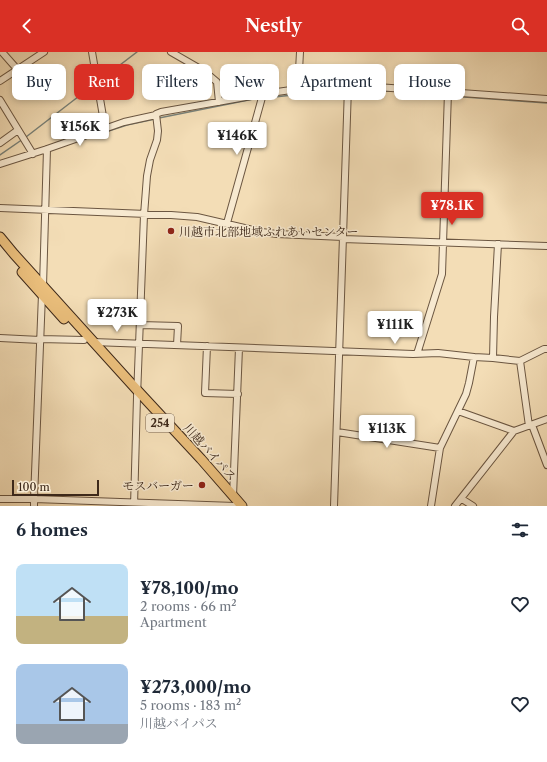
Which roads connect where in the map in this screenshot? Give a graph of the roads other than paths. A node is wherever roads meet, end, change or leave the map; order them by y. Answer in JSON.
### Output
{"nodes":[{"id":1,"x":2,"y":52,"type":"edge"},
{"id":2,"x":44,"y":52,"type":"edge"},
{"id":3,"x":92,"y":52,"type":"edge"},
{"id":4,"x":171,"y":52,"type":"edge"},
{"id":5,"x":300,"y":52,"type":"edge"},
{"id":6,"x":13,"y":64,"type":"edge"},
{"id":7,"x":25,"y":64,"type":"edge"},
{"id":8,"x":299,"y":64,"type":"edge"},
{"id":9,"x":12,"y":73,"type":"edge"},
{"id":10,"x":0,"y":81,"type":"edge"},
{"id":11,"x":465,"y":93,"type":"edge"},
{"id":12,"x":547,"y":99,"type":"edge"},
{"id":13,"x":0,"y":100,"type":"edge"},
{"id":14,"x":230,"y":100,"type":"edge"},
{"id":15,"x":261,"y":100,"type":"edge"},
{"id":16,"x":348,"y":100,"type":"edge"},
{"id":17,"x":448,"y":100,"type":"edge"},
{"id":18,"x":219,"y":102,"type":"junction"},
{"id":19,"x":156,"y":115,"type":"junction"},
{"id":20,"x":104,"y":128,"type":"junction"},
{"id":21,"x":18,"y":130,"type":"junction"},
{"id":22,"x":0,"y":142,"type":"edge"},
{"id":23,"x":47,"y":149,"type":"junction"},
{"id":24,"x":33,"y":154,"type":"junction"},
{"id":25,"x":0,"y":164,"type":"edge"},
{"id":26,"x":0,"y":208,"type":"edge"},
{"id":27,"x":45,"y":210,"type":"junction"},
{"id":28,"x":144,"y":215,"type":"junction"},
{"id":29,"x":227,"y":223,"type":"junction"},
{"id":30,"x":0,"y":237,"type":"edge"},
{"id":31,"x":343,"y":238,"type":"junction"},
{"id":32,"x":443,"y":242,"type":"junction"},
{"id":33,"x":498,"y":244,"type":"junction"},
{"id":34,"x":0,"y":246,"type":"edge"},
{"id":35,"x":547,"y":246,"type":"edge"},
{"id":36,"x":42,"y":290,"type":"junction"},
{"id":37,"x":140,"y":325,"type":"junction"},
{"id":38,"x":0,"y":338,"type":"edge"},
{"id":39,"x":40,"y":339,"type":"junction"},
{"id":40,"x":89,"y":341,"type":"junction"},
{"id":41,"x":139,"y":343,"type":"junction"},
{"id":42,"x":177,"y":345,"type":"junction"},
{"id":43,"x":206,"y":346,"type":"junction"},
{"id":44,"x":240,"y":348,"type":"junction"},
{"id":45,"x":547,"y":349,"type":"edge"},
{"id":46,"x":340,"y":351,"type":"junction"},
{"id":47,"x":417,"y":354,"type":"junction"},
{"id":48,"x":474,"y":357,"type":"junction"},
{"id":49,"x":494,"y":358,"type":"junction"},
{"id":50,"x":520,"y":361,"type":"junction"},
{"id":51,"x":137,"y":394,"type":"junction"},
{"id":52,"x":238,"y":394,"type":"junction"},
{"id":53,"x":458,"y":410,"type":"junction"},
{"id":54,"x":547,"y":419,"type":"edge"},
{"id":55,"x":531,"y":425,"type":"junction"},
{"id":56,"x":514,"y":431,"type":"junction"},
{"id":57,"x":337,"y":432,"type":"junction"},
{"id":58,"x":440,"y":448,"type":"junction"},
{"id":59,"x":547,"y":465,"type":"edge"},
{"id":60,"x":233,"y":496,"type":"junction"},
{"id":61,"x":0,"y":499,"type":"edge"},
{"id":62,"x":34,"y":499,"type":"junction"},
{"id":63,"x":462,"y":499,"type":"junction"},
{"id":64,"x":134,"y":504,"type":"edge"},
{"id":65,"x":34,"y":506,"type":"edge"},
{"id":66,"x":235,"y":506,"type":"edge"},
{"id":67,"x":242,"y":506,"type":"edge"},
{"id":68,"x":334,"y":506,"type":"edge"},
{"id":69,"x":431,"y":506,"type":"edge"},
{"id":70,"x":456,"y":506,"type":"edge"},
{"id":71,"x":473,"y":506,"type":"edge"}],
"edges":[{"from":1,"to":6,"type":"street"},
{"from":2,"to":7,"type":"street"},
{"from":3,"to":20,"type":"street"},
{"from":4,"to":18,"type":"street"},
{"from":5,"to":8,"type":"street"},
{"from":9,"to":10,"type":"street"},
{"from":11,"to":12,"type":"street"},
{"from":13,"to":21,"type":"street"},
{"from":14,"to":18,"type":"street"},
{"from":15,"to":29,"type":"street"},
{"from":16,"to":31,"type":"street"},
{"from":17,"to":32,"type":"street"},
{"from":18,"to":19,"type":"street"},
{"from":19,"to":20,"type":"street"},
{"from":19,"to":28,"type":"street"},
{"from":20,"to":23,"type":"street"},
{"from":21,"to":22,"type":"street"},
{"from":21,"to":24,"type":"street"},
{"from":23,"to":24,"type":"street"},
{"from":23,"to":27,"type":"street"},
{"from":24,"to":25,"type":"street"},
{"from":26,"to":27,"type":"street"},
{"from":27,"to":28,"type":"street"},
{"from":27,"to":36,"type":"street"},
{"from":28,"to":29,"type":"street"},
{"from":28,"to":37,"type":"street"},
{"from":29,"to":31,"type":"street"},
{"from":30,"to":36,"type":"highway","name":"川越バイパス","number":"254"},
{"from":31,"to":32,"type":"street"},
{"from":31,"to":46,"type":"street"},
{"from":32,"to":33,"type":"street"},
{"from":32,"to":47,"type":"street"},
{"from":33,"to":35,"type":"street"},
{"from":33,"to":49,"type":"street"},
{"from":34,"to":36,"type":"highway","name":"川越バイパス","number":"254"},
{"from":36,"to":39,"type":"street"},
{"from":36,"to":40,"type":"highway","name":"川越バイパス","number":"254"},
{"from":37,"to":41,"type":"street"},
{"from":37,"to":42,"type":"street"},
{"from":38,"to":39,"type":"street"},
{"from":39,"to":40,"type":"street"},
{"from":39,"to":62,"type":"street"},
{"from":40,"to":41,"type":"street"},
{"from":40,"to":51,"type":"highway","name":"川越バイパス","number":"254"},
{"from":41,"to":42,"type":"street"},
{"from":41,"to":51,"type":"street"},
{"from":42,"to":43,"type":"street"},
{"from":43,"to":44,"type":"street"},
{"from":43,"to":52,"type":"street"},
{"from":44,"to":46,"type":"street"},
{"from":44,"to":52,"type":"street"},
{"from":45,"to":50,"type":"street"},
{"from":46,"to":47,"type":"street"},
{"from":46,"to":57,"type":"street"},
{"from":47,"to":48,"type":"street"},
{"from":48,"to":49,"type":"street"},
{"from":48,"to":53,"type":"street"},
{"from":49,"to":50,"type":"street"},
{"from":50,"to":55,"type":"street"},
{"from":51,"to":60,"type":"highway","name":"川越バイパス","number":"254"},
{"from":51,"to":64,"type":"street"},
{"from":51,"to":66,"type":"highway","name":"川越バイパス","number":"254"},
{"from":52,"to":60,"type":"street"},
{"from":53,"to":56,"type":"street"},
{"from":53,"to":58,"type":"street"},
{"from":54,"to":55,"type":"street"},
{"from":55,"to":56,"type":"street"},
{"from":55,"to":59,"type":"street"},
{"from":56,"to":63,"type":"street"},
{"from":57,"to":58,"type":"street"},
{"from":57,"to":68,"type":"street"},
{"from":58,"to":69,"type":"street"},
{"from":60,"to":67,"type":"highway","name":"川越バイパス","number":"254"},
{"from":61,"to":62,"type":"street"},
{"from":62,"to":64,"type":"street"},
{"from":62,"to":65,"type":"street"},
{"from":63,"to":70,"type":"street"},
{"from":63,"to":71,"type":"street"},
{"from":64,"to":66,"type":"street"}]}
